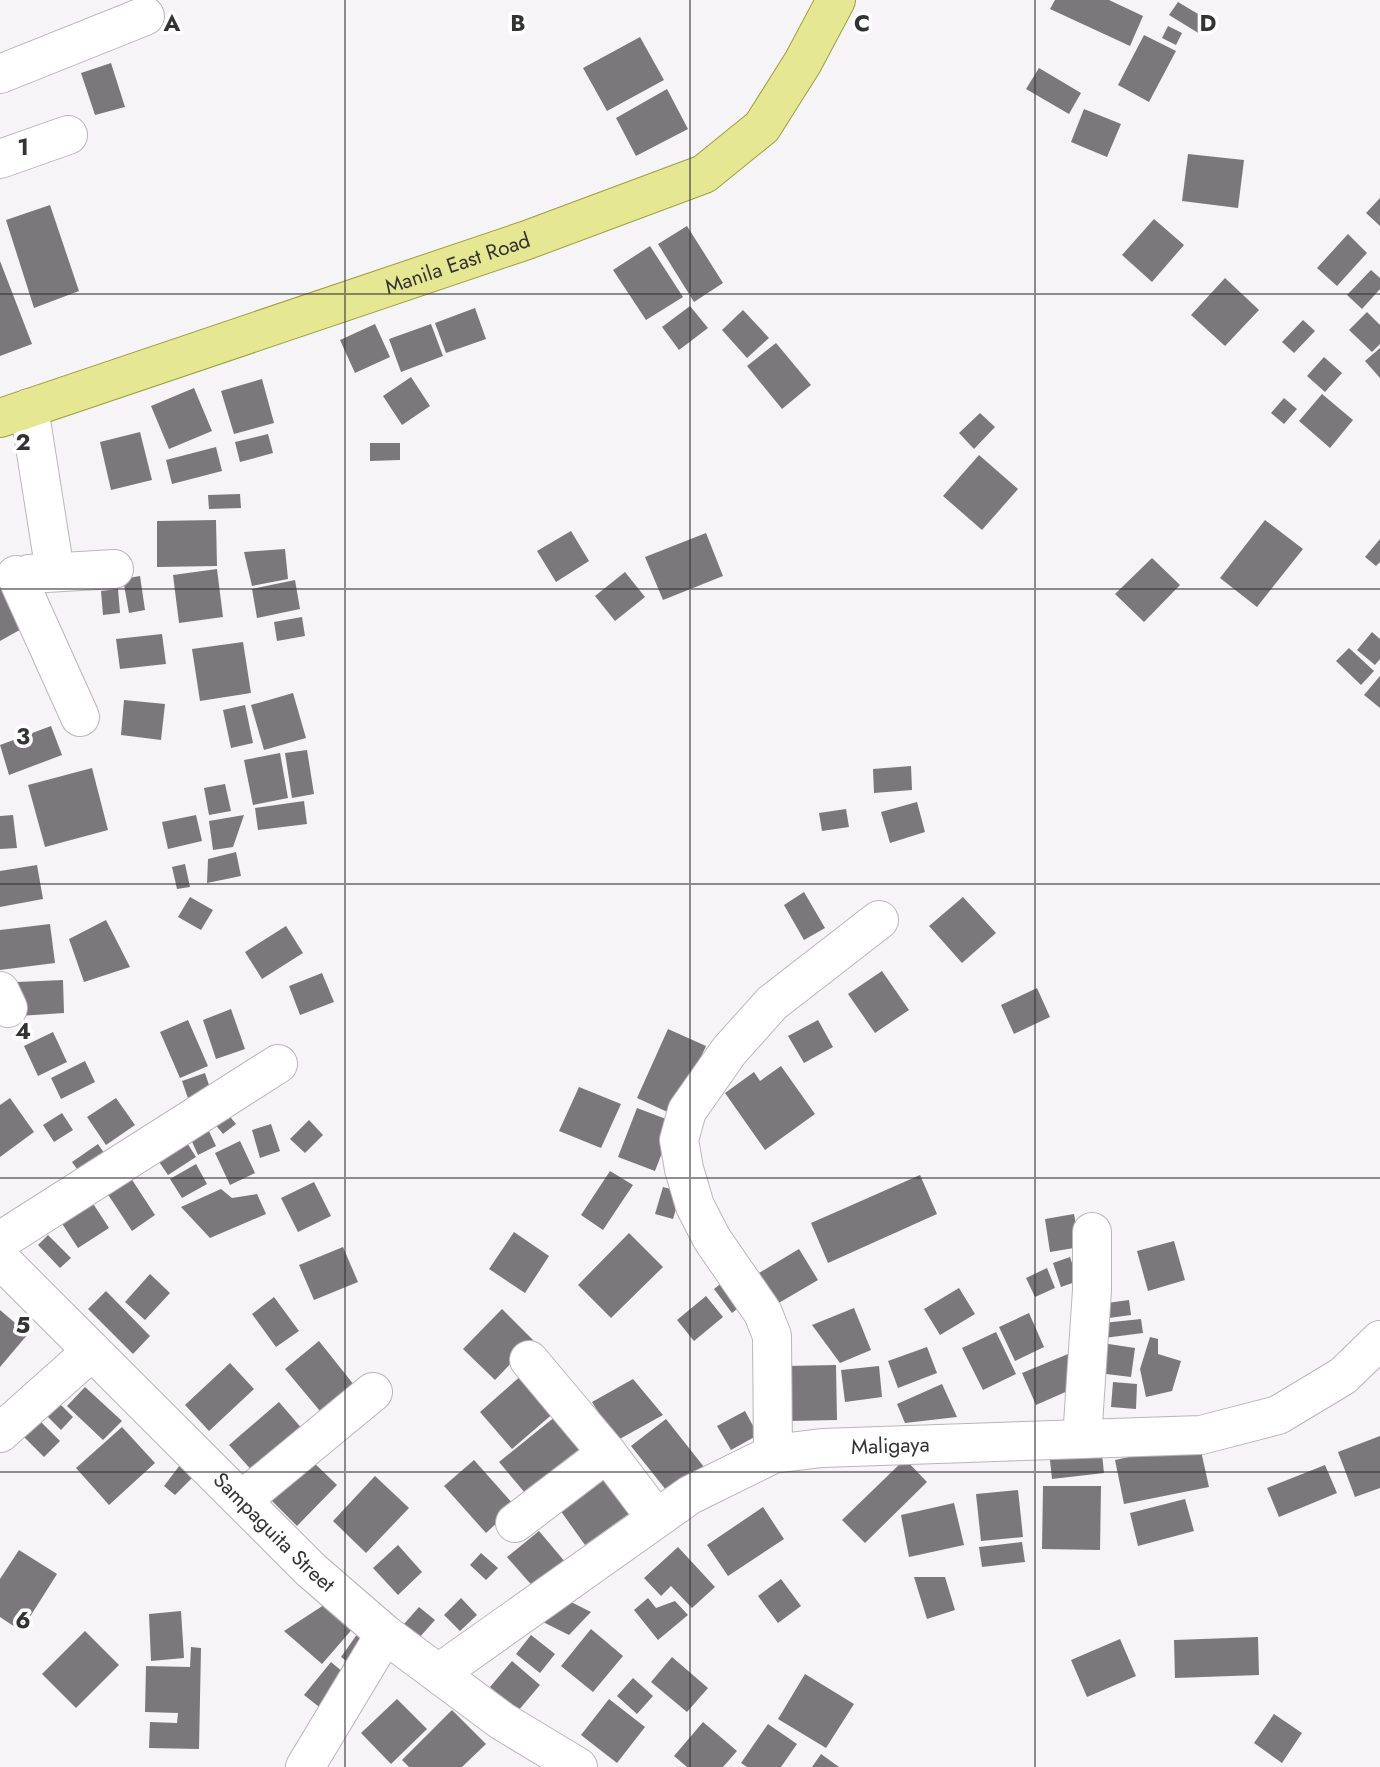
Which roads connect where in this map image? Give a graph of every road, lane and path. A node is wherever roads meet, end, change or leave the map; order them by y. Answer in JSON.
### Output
{"nodes":[{"id":1,"x":836,"y":0,"type":"edge"},
{"id":2,"x":145,"y":16,"type":"dead end"},
{"id":3,"x":0,"y":74,"type":"edge"},
{"id":4,"x":68,"y":135,"type":"dead end"},
{"id":5,"x":0,"y":159,"type":"edge"},
{"id":6,"x":15,"y":413,"type":"edge"},
{"id":7,"x":114,"y":569,"type":"dead end"},
{"id":8,"x":55,"y":572,"type":"junction"},
{"id":9,"x":8,"y":575,"type":"edge"},
{"id":10,"x":80,"y":717,"type":"dead end"},
{"id":11,"x":879,"y":920,"type":"dead end"},
{"id":12,"x":278,"y":1063,"type":"dead end"},
{"id":13,"x":1092,"y":1232,"type":"dead end"},
{"id":14,"x":0,"y":1241,"type":"edge"},
{"id":15,"x":0,"y":1259,"type":"edge"},
{"id":16,"x":1380,"y":1340,"type":"edge"},
{"id":17,"x":92,"y":1351,"type":"junction"},
{"id":18,"x":529,"y":1360,"type":"dead end"},
{"id":19,"x":373,"y":1392,"type":"dead end"},
{"id":20,"x":0,"y":1433,"type":"edge"},
{"id":21,"x":1082,"y":1439,"type":"junction"},
{"id":22,"x":607,"y":1453,"type":"junction"},
{"id":23,"x":773,"y":1454,"type":"junction"},
{"id":24,"x":242,"y":1500,"type":"junction"},
{"id":25,"x":656,"y":1518,"type":"junction"},
{"id":26,"x":514,"y":1523,"type":"dead end"},
{"id":27,"x":385,"y":1634,"type":"junction"},
{"id":28,"x":439,"y":1673,"type":"junction"},
{"id":29,"x":305,"y":1767,"type":"edge"},
{"id":30,"x":578,"y":1767,"type":"edge"}],
"edges":[{"from":1,"to":6,"type":"main road","name":"Manila East Road"},
{"from":2,"to":3,"type":"street"},
{"from":4,"to":5,"type":"street"},
{"from":6,"to":8,"type":"street"},
{"from":7,"to":8,"type":"street"},
{"from":8,"to":9,"type":"street"},
{"from":9,"to":10,"type":"street"},
{"from":11,"to":23,"type":"street"},
{"from":12,"to":14,"type":"street"},
{"from":13,"to":21,"type":"street"},
{"from":15,"to":17,"type":"street","name":"Sampaguita Street"},
{"from":16,"to":21,"type":"street","name":"Maligaya"},
{"from":17,"to":20,"type":"street"},
{"from":17,"to":24,"type":"street","name":"Sampaguita Street"},
{"from":18,"to":22,"type":"street"},
{"from":19,"to":24,"type":"street"},
{"from":21,"to":23,"type":"street","name":"Maligaya"},
{"from":22,"to":25,"type":"street"},
{"from":22,"to":26,"type":"street"},
{"from":23,"to":25,"type":"street","name":"Maligaya"},
{"from":24,"to":27,"type":"street","name":"Sampaguita Street"},
{"from":25,"to":28,"type":"street","name":"Maligaya"},
{"from":27,"to":28,"type":"street","name":"Sampaguita Street"},
{"from":27,"to":29,"type":"street"},
{"from":28,"to":30,"type":"street","name":"Sampaguita Street"}]}
